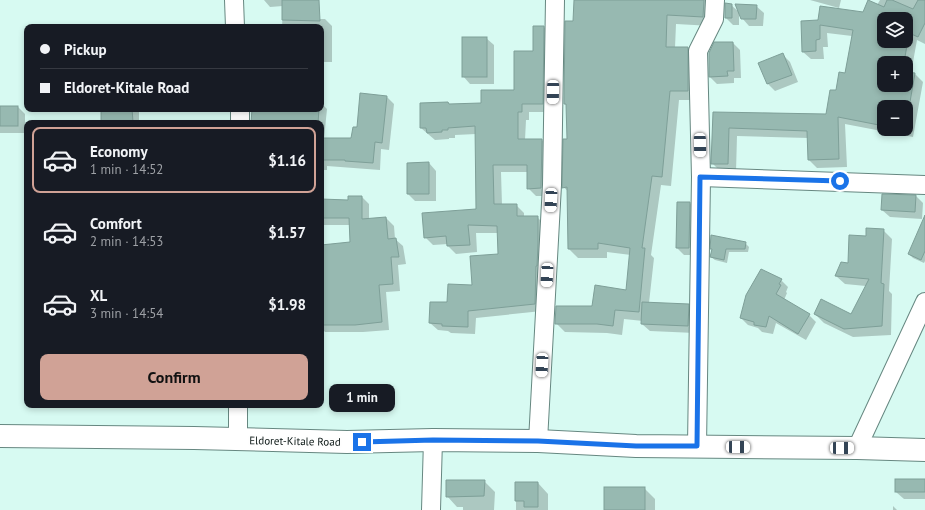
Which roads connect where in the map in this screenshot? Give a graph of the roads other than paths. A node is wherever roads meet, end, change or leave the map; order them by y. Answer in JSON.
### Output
{"nodes":[{"id":1,"x":234,"y":0,"type":"edge"},
{"id":2,"x":555,"y":0,"type":"edge"},
{"id":3,"x":715,"y":0,"type":"edge"},
{"id":4,"x":236,"y":24,"type":"edge"},
{"id":5,"x":700,"y":177,"type":"junction"},
{"id":6,"x":925,"y":185,"type":"edge"},
{"id":7,"x":925,"y":302,"type":"edge"},
{"id":8,"x":238,"y":408,"type":"edge"},
{"id":9,"x":0,"y":436,"type":"edge"},
{"id":10,"x":238,"y":439,"type":"junction"},
{"id":11,"x":433,"y":440,"type":"junction"},
{"id":12,"x":538,"y":441,"type":"junction"},
{"id":13,"x":697,"y":446,"type":"junction"},
{"id":14,"x":857,"y":448,"type":"junction"},
{"id":15,"x":925,"y":450,"type":"edge"},
{"id":16,"x":431,"y":510,"type":"edge"}],
"edges":[{"from":1,"to":4,"type":"street"},
{"from":2,"to":12,"type":"street"},
{"from":3,"to":5,"type":"street"},
{"from":5,"to":6,"type":"street"},
{"from":5,"to":13,"type":"street"},
{"from":7,"to":14,"type":"street"},
{"from":8,"to":10,"type":"street"},
{"from":9,"to":10,"type":"highway","name":"Eldoret-Kitale Road"},
{"from":10,"to":11,"type":"highway","name":"Eldoret-Kitale Road"},
{"from":11,"to":12,"type":"highway","name":"Eldoret-Kitale Road"},
{"from":11,"to":16,"type":"street"},
{"from":12,"to":13,"type":"highway","name":"Eldoret-Kitale Road"},
{"from":13,"to":14,"type":"highway","name":"Eldoret-Kitale Road"},
{"from":14,"to":15,"type":"highway","name":"Eldoret-Kitale Road"}]}
